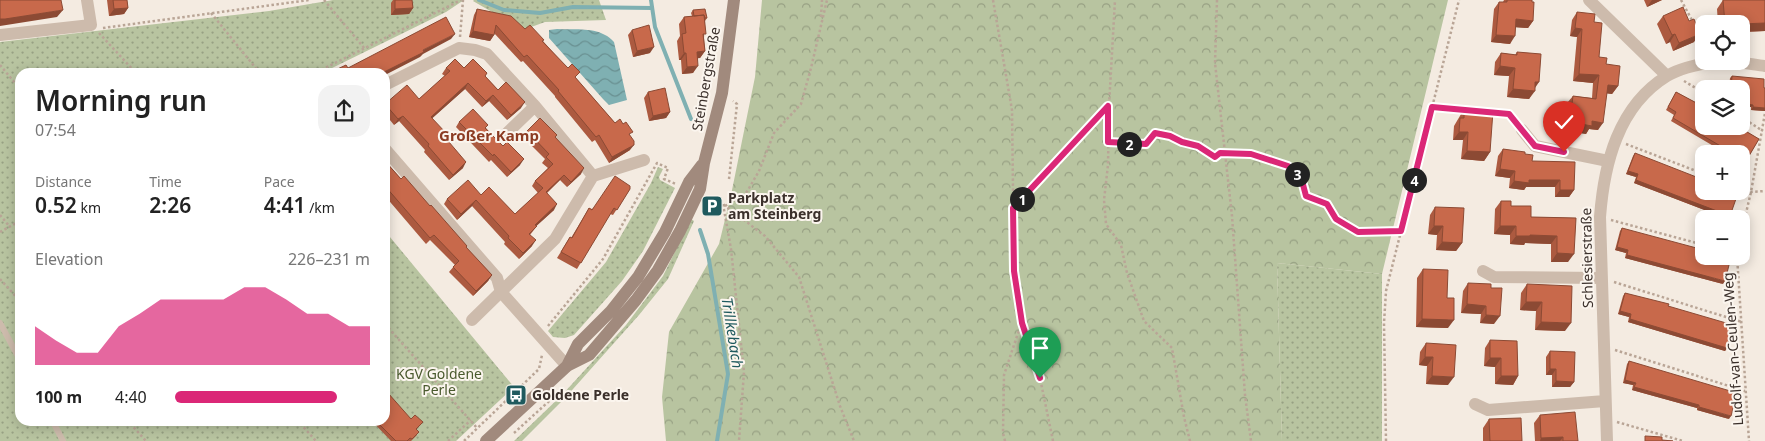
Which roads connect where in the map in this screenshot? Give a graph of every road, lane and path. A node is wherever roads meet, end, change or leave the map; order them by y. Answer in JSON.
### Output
{"nodes":[{"id":1,"x":87,"y":0,"type":"edge"},
{"id":2,"x":309,"y":0,"type":"edge"},
{"id":3,"x":324,"y":0,"type":"edge"},
{"id":4,"x":462,"y":0,"type":"edge"},
{"id":5,"x":734,"y":0,"type":"edge"},
{"id":6,"x":822,"y":0,"type":"edge"},
{"id":7,"x":826,"y":0,"type":"edge"},
{"id":8,"x":993,"y":0,"type":"edge"},
{"id":9,"x":1115,"y":0,"type":"edge"},
{"id":10,"x":1459,"y":0,"type":"edge"},
{"id":11,"x":1589,"y":0,"type":"edge"},
{"id":12,"x":1681,"y":0,"type":"edge"},
{"id":13,"x":1217,"y":2,"type":"edge"},
{"id":14,"x":211,"y":13,"type":"junction"},
{"id":15,"x":821,"y":24,"type":"junction"},
{"id":16,"x":92,"y":25,"type":"junction"},
{"id":17,"x":1695,"y":25,"type":"edge"},
{"id":18,"x":0,"y":35,"type":"edge"},
{"id":19,"x":458,"y":48,"type":"junction"},
{"id":20,"x":365,"y":49,"type":"junction"},
{"id":21,"x":0,"y":65,"type":"edge"},
{"id":22,"x":1765,"y":66,"type":"edge"},
{"id":23,"x":130,"y":68,"type":"edge"},
{"id":24,"x":256,"y":68,"type":"edge"},
{"id":25,"x":325,"y":68,"type":"edge"},
{"id":26,"x":1670,"y":75,"type":"junction"},
{"id":27,"x":15,"y":83,"type":"edge"},
{"id":28,"x":390,"y":83,"type":"edge"},
{"id":29,"x":1695,"y":88,"type":"edge"},
{"id":30,"x":722,"y":92,"type":"junction"},
{"id":31,"x":535,"y":106,"type":"junction"},
{"id":32,"x":1108,"y":106,"type":"junction"},
{"id":33,"x":1432,"y":107,"type":"junction"},
{"id":34,"x":1471,"y":110,"type":"edge"},
{"id":35,"x":1490,"y":112,"type":"edge"},
{"id":36,"x":1765,"y":112,"type":"edge"},
{"id":37,"x":1750,"y":123,"type":"edge"},
{"id":38,"x":1522,"y":130,"type":"joint"},
{"id":39,"x":1763,"y":131,"type":"junction"},
{"id":40,"x":504,"y":136,"type":"dead end"},
{"id":41,"x":1615,"y":140,"type":"junction"},
{"id":42,"x":1108,"y":142,"type":"junction"},
{"id":43,"x":1760,"y":144,"type":"junction"},
{"id":44,"x":1765,"y":145,"type":"edge"},
{"id":45,"x":1225,"y":153,"type":"junction"},
{"id":46,"x":390,"y":155,"type":"edge"},
{"id":47,"x":644,"y":160,"type":"dead end"},
{"id":48,"x":1608,"y":161,"type":"junction"},
{"id":49,"x":1695,"y":171,"type":"edge"},
{"id":50,"x":593,"y":176,"type":"junction"},
{"id":51,"x":729,"y":180,"type":"dead end"},
{"id":52,"x":680,"y":186,"type":"dead end"},
{"id":53,"x":1765,"y":191,"type":"edge"},
{"id":54,"x":1751,"y":192,"type":"junction"},
{"id":55,"x":704,"y":196,"type":"dead end"},
{"id":56,"x":724,"y":205,"type":"junction"},
{"id":57,"x":1013,"y":208,"type":"junction"},
{"id":58,"x":1747,"y":210,"type":"edge"},
{"id":59,"x":0,"y":215,"type":"edge"},
{"id":60,"x":1600,"y":217,"type":"junction"},
{"id":61,"x":15,"y":224,"type":"edge"},
{"id":62,"x":10,"y":227,"type":"junction"},
{"id":63,"x":1401,"y":231,"type":"junction"},
{"id":64,"x":0,"y":232,"type":"edge"},
{"id":65,"x":1695,"y":243,"type":"edge"},
{"id":66,"x":1738,"y":265,"type":"edge"},
{"id":67,"x":1483,"y":270,"type":"dead end"},
{"id":68,"x":1601,"y":278,"type":"junction"},
{"id":69,"x":0,"y":279,"type":"edge"},
{"id":70,"x":501,"y":292,"type":"junction"},
{"id":71,"x":15,"y":296,"type":"edge"},
{"id":72,"x":472,"y":320,"type":"dead end"},
{"id":73,"x":1742,"y":322,"type":"junction"},
{"id":74,"x":0,"y":323,"type":"edge"},
{"id":75,"x":1022,"y":323,"type":"junction"},
{"id":76,"x":390,"y":330,"type":"edge"},
{"id":77,"x":539,"y":337,"type":"junction"},
{"id":78,"x":1604,"y":347,"type":"junction"},
{"id":79,"x":550,"y":348,"type":"junction"},
{"id":80,"x":15,"y":351,"type":"edge"},
{"id":81,"x":567,"y":366,"type":"junction"},
{"id":82,"x":1745,"y":391,"type":"junction"},
{"id":83,"x":1605,"y":400,"type":"junction"},
{"id":84,"x":1475,"y":404,"type":"dead end"},
{"id":85,"x":1606,"y":419,"type":"junction"},
{"id":86,"x":471,"y":420,"type":"junction"},
{"id":87,"x":55,"y":426,"type":"edge"},
{"id":88,"x":132,"y":426,"type":"edge"},
{"id":89,"x":302,"y":426,"type":"edge"},
{"id":90,"x":477,"y":428,"type":"junction"},
{"id":91,"x":63,"y":441,"type":"edge"},
{"id":92,"x":146,"y":441,"type":"edge"},
{"id":93,"x":316,"y":441,"type":"edge"},
{"id":94,"x":448,"y":441,"type":"edge"},
{"id":95,"x":464,"y":441,"type":"edge"},
{"id":96,"x":486,"y":441,"type":"edge"},
{"id":97,"x":739,"y":441,"type":"edge"},
{"id":98,"x":854,"y":441,"type":"edge"},
{"id":99,"x":1005,"y":441,"type":"edge"},
{"id":100,"x":1053,"y":441,"type":"edge"},
{"id":101,"x":1190,"y":441,"type":"edge"},
{"id":102,"x":1251,"y":441,"type":"edge"},
{"id":103,"x":1386,"y":441,"type":"edge"},
{"id":104,"x":1607,"y":441,"type":"edge"},
{"id":105,"x":1683,"y":441,"type":"edge"},
{"id":106,"x":1749,"y":441,"type":"edge"}],
"edges":[{"from":1,"to":16,"type":"street"},
{"from":2,"to":14,"type":"path"},
{"from":3,"to":20,"type":"path"},
{"from":4,"to":19,"type":"path"},
{"from":4,"to":20,"type":"path"},
{"from":5,"to":30,"type":"main road","name":"Steinbergstraße"},
{"from":6,"to":15,"type":"path"},
{"from":7,"to":15,"type":"path"},
{"from":8,"to":57,"type":"path"},
{"from":9,"to":32,"type":"path"},
{"from":10,"to":33,"type":"path"},
{"from":11,"to":26,"type":"street"},
{"from":12,"to":17,"type":"path"},
{"from":13,"to":45,"type":"path"},
{"from":14,"to":16,"type":"path"},
{"from":14,"to":24,"type":"path"},
{"from":15,"to":56,"type":"path"},
{"from":16,"to":18,"type":"street"},
{"from":16,"to":23,"type":"path"},
{"from":19,"to":28,"type":"street"},
{"from":19,"to":31,"type":"street"},
{"from":20,"to":25,"type":"path"},
{"from":21,"to":27,"type":"path"},
{"from":22,"to":26,"type":"street","name":"Schlesierstraße"},
{"from":26,"to":29,"type":"path"},
{"from":26,"to":41,"type":"street","name":"Schlesierstraße"},
{"from":30,"to":51,"type":"path"},
{"from":30,"to":81,"type":"main road","name":"Steinbergstraße"},
{"from":31,"to":40,"type":"street"},
{"from":31,"to":50,"type":"street"},
{"from":32,"to":42,"type":"path"},
{"from":32,"to":57,"type":"path"},
{"from":33,"to":34,"type":"path"},
{"from":33,"to":63,"type":"path"},
{"from":35,"to":38,"type":"path"},
{"from":36,"to":39,"type":"path"},
{"from":37,"to":39,"type":"path"},
{"from":38,"to":48,"type":"street"},
{"from":39,"to":43,"type":"path"},
{"from":41,"to":48,"type":"street","name":"Schlesierstraße"},
{"from":41,"to":49,"type":"path"},
{"from":42,"to":45,"type":"path"},
{"from":42,"to":101,"type":"path"},
{"from":43,"to":44,"type":"path"},
{"from":43,"to":54,"type":"path"},
{"from":45,"to":63,"type":"path"},
{"from":45,"to":102,"type":"path"},
{"from":46,"to":70,"type":"street"},
{"from":47,"to":50,"type":"street"},
{"from":48,"to":60,"type":"street","name":"Schlesierstraße"},
{"from":50,"to":70,"type":"street"},
{"from":52,"to":77,"type":"path"},
{"from":53,"to":54,"type":"path"},
{"from":54,"to":58,"type":"path"},
{"from":55,"to":56,"type":"path"},
{"from":56,"to":97,"type":"path"},
{"from":56,"to":98,"type":"path"},
{"from":57,"to":75,"type":"path"},
{"from":59,"to":62,"type":"path"},
{"from":60,"to":65,"type":"path"},
{"from":60,"to":68,"type":"street","name":"Schlesierstraße"},
{"from":61,"to":62,"type":"path"},
{"from":62,"to":64,"type":"path"},
{"from":63,"to":103,"type":"path"},
{"from":66,"to":73,"type":"path","name":"Ludolf-van-Ceulen-Weg"},
{"from":67,"to":68,"type":"street"},
{"from":68,"to":73,"type":"path"},
{"from":68,"to":78,"type":"street","name":"Schlesierstraße"},
{"from":69,"to":71,"type":"path"},
{"from":70,"to":72,"type":"street"},
{"from":70,"to":77,"type":"street"},
{"from":73,"to":82,"type":"path","name":"Ludolf-van-Ceulen-Weg"},
{"from":74,"to":80,"type":"lane"},
{"from":75,"to":99,"type":"path"},
{"from":75,"to":100,"type":"path"},
{"from":76,"to":86,"type":"path"},
{"from":77,"to":79,"type":"street"},
{"from":78,"to":82,"type":"path"},
{"from":78,"to":83,"type":"street","name":"Schlesierstraße"},
{"from":79,"to":81,"type":"street"},
{"from":79,"to":90,"type":"path"},
{"from":81,"to":96,"type":"main road"},
{"from":82,"to":106,"type":"path","name":"Ludolf-van-Ceulen-Weg"},
{"from":83,"to":84,"type":"street"},
{"from":83,"to":85,"type":"street","name":"Schlesierstraße"},
{"from":85,"to":104,"type":"street","name":"Schlesierstraße"},
{"from":85,"to":105,"type":"path"},
{"from":86,"to":90,"type":"path"},
{"from":86,"to":94,"type":"path"},
{"from":87,"to":91,"type":"lane"},
{"from":88,"to":92,"type":"path"},
{"from":89,"to":93,"type":"path"},
{"from":90,"to":95,"type":"path"}]}
